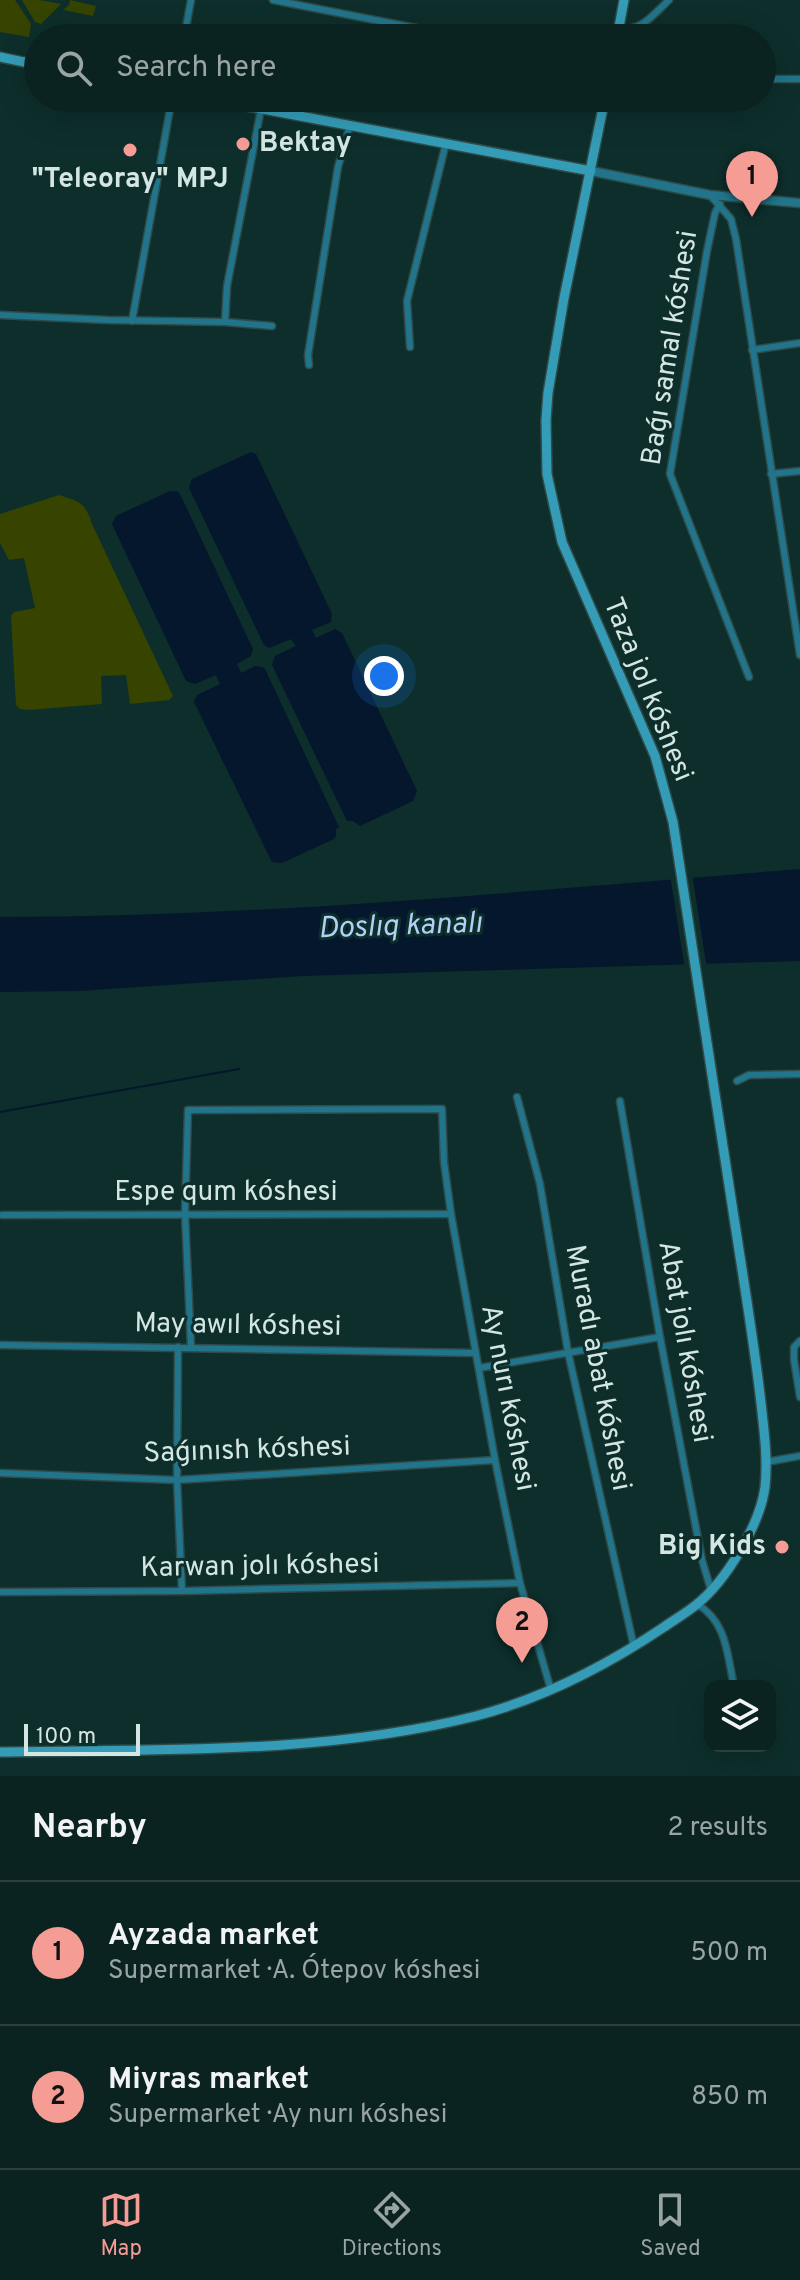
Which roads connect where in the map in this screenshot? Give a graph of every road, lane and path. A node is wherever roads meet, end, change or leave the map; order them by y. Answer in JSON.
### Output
{"nodes":[{"id":1,"x":191,"y":0,"type":"edge"},
{"id":2,"x":273,"y":0,"type":"edge"},
{"id":3,"x":624,"y":0,"type":"edge"},
{"id":4,"x":669,"y":0,"type":"edge"},
{"id":5,"x":187,"y":24,"type":"edge"},
{"id":6,"x":396,"y":24,"type":"edge"},
{"id":7,"x":620,"y":24,"type":"edge"},
{"id":8,"x":641,"y":24,"type":"edge"},
{"id":9,"x":0,"y":57,"type":"edge"},
{"id":10,"x":24,"y":62,"type":"edge"},
{"id":11,"x":776,"y":79,"type":"edge"},
{"id":12,"x":800,"y":79,"type":"edge"},
{"id":13,"x":169,"y":112,"type":"edge"},
{"id":14,"x":260,"y":112,"type":"edge"},
{"id":15,"x":278,"y":112,"type":"edge"},
{"id":16,"x":602,"y":112,"type":"edge"},
{"id":17,"x":350,"y":125,"type":"junction"},
{"id":18,"x":446,"y":143,"type":"junction"},
{"id":19,"x":591,"y":171,"type":"junction"},
{"id":20,"x":710,"y":195,"type":"junction"},
{"id":21,"x":800,"y":203,"type":"edge"},
{"id":22,"x":720,"y":204,"type":"junction"},
{"id":23,"x":0,"y":315,"type":"edge"},
{"id":24,"x":132,"y":321,"type":"junction"},
{"id":25,"x":225,"y":322,"type":"junction"},
{"id":26,"x":272,"y":326,"type":"dead end"},
{"id":27,"x":800,"y":343,"type":"edge"},
{"id":28,"x":410,"y":347,"type":"dead end"},
{"id":29,"x":752,"y":350,"type":"junction"},
{"id":30,"x":309,"y":365,"type":"dead end"},
{"id":31,"x":800,"y":471,"type":"edge"},
{"id":32,"x":771,"y":474,"type":"junction"},
{"id":33,"x":800,"y":655,"type":"edge"},
{"id":34,"x":749,"y":677,"type":"dead end"},
{"id":35,"x":800,"y":1074,"type":"edge"},
{"id":36,"x":737,"y":1081,"type":"dead end"},
{"id":37,"x":517,"y":1097,"type":"dead end"},
{"id":38,"x":620,"y":1101,"type":"dead end"},
{"id":39,"x":185,"y":1214,"type":"junction"},
{"id":40,"x":451,"y":1214,"type":"junction"},
{"id":41,"x":2,"y":1215,"type":"dead end"},
{"id":42,"x":660,"y":1337,"type":"junction"},
{"id":43,"x":800,"y":1341,"type":"edge"},
{"id":44,"x":0,"y":1345,"type":"edge"},
{"id":45,"x":178,"y":1347,"type":"junction"},
{"id":46,"x":191,"y":1347,"type":"junction"},
{"id":47,"x":568,"y":1352,"type":"junction"},
{"id":48,"x":475,"y":1353,"type":"junction"},
{"id":49,"x":479,"y":1368,"type":"junction"},
{"id":50,"x":800,"y":1397,"type":"edge"},
{"id":51,"x":800,"y":1456,"type":"edge"},
{"id":52,"x":495,"y":1460,"type":"junction"},
{"id":53,"x":766,"y":1462,"type":"junction"},
{"id":54,"x":0,"y":1473,"type":"edge"},
{"id":55,"x":177,"y":1480,"type":"junction"},
{"id":56,"x":520,"y":1583,"type":"junction"},
{"id":57,"x":711,"y":1590,"type":"junction"},
{"id":58,"x":182,"y":1591,"type":"junction"},
{"id":59,"x":0,"y":1592,"type":"edge"},
{"id":60,"x":697,"y":1604,"type":"junction"},
{"id":61,"x":634,"y":1647,"type":"junction"},
{"id":62,"x":733,"y":1680,"type":"edge"},
{"id":63,"x":551,"y":1690,"type":"junction"},
{"id":64,"x":0,"y":1752,"type":"edge"}],
"edges":[{"from":1,"to":5,"type":"street"},
{"from":2,"to":6,"type":"street"},
{"from":3,"to":7,"type":"main road"},
{"from":4,"to":8,"type":"street"},
{"from":9,"to":10,"type":"main road"},
{"from":11,"to":12,"type":"street"},
{"from":13,"to":24,"type":"street"},
{"from":14,"to":25,"type":"street"},
{"from":15,"to":17,"type":"main road"},
{"from":16,"to":19,"type":"main road","name":"Taza jol kóshesi"},
{"from":17,"to":18,"type":"main road"},
{"from":17,"to":30,"type":"street"},
{"from":18,"to":19,"type":"main road"},
{"from":18,"to":28,"type":"street"},
{"from":19,"to":20,"type":"street"},
{"from":19,"to":53,"type":"main road","name":"Taza jol kóshesi"},
{"from":20,"to":21,"type":"street"},
{"from":20,"to":22,"type":"street"},
{"from":22,"to":29,"type":"street"},
{"from":22,"to":34,"type":"street","name":"Baǵı samal kóshesi"},
{"from":23,"to":24,"type":"street"},
{"from":24,"to":25,"type":"street"},
{"from":25,"to":26,"type":"street"},
{"from":27,"to":29,"type":"street"},
{"from":29,"to":32,"type":"street"},
{"from":31,"to":32,"type":"street"},
{"from":32,"to":33,"type":"street"},
{"from":35,"to":36,"type":"street"},
{"from":37,"to":47,"type":"street","name":"Muradı abat kóshesi"},
{"from":38,"to":42,"type":"street","name":"Abat jolı kóshesi"},
{"from":39,"to":40,"type":"street","name":"Espe qum kóshesi"},
{"from":39,"to":40,"type":"street","name":"Ay nurı kóshesi"},
{"from":39,"to":41,"type":"street","name":"Espe qum kóshesi"},
{"from":39,"to":46,"type":"street"},
{"from":40,"to":48,"type":"street","name":"Ay nurı kóshesi"},
{"from":42,"to":47,"type":"street"},
{"from":42,"to":57,"type":"street","name":"Abat jolı kóshesi"},
{"from":43,"to":50,"type":"street"},
{"from":44,"to":45,"type":"street","name":"May awıl kóshesi"},
{"from":45,"to":46,"type":"street","name":"May awıl kóshesi"},
{"from":45,"to":55,"type":"street"},
{"from":46,"to":48,"type":"street","name":"May awıl kóshesi"},
{"from":47,"to":49,"type":"street"},
{"from":47,"to":61,"type":"street","name":"Muradı abat kóshesi"},
{"from":48,"to":49,"type":"street","name":"Ay nurı kóshesi"},
{"from":49,"to":52,"type":"street","name":"Ay nurı kóshesi"},
{"from":51,"to":53,"type":"street"},
{"from":52,"to":55,"type":"street","name":"Saǵınısh kóshesi"},
{"from":52,"to":56,"type":"street","name":"Ay nurı kóshesi"},
{"from":53,"to":57,"type":"main road","name":"Taza jol kóshesi"},
{"from":54,"to":55,"type":"street","name":"Saǵınısh kóshesi"},
{"from":55,"to":58,"type":"street"},
{"from":56,"to":58,"type":"street","name":"Karwan jolı kóshesi"},
{"from":56,"to":63,"type":"street","name":"Ay nurı kóshesi"},
{"from":57,"to":60,"type":"main road","name":"Taza jol kóshesi"},
{"from":58,"to":59,"type":"street","name":"Karwan jolı kóshesi"},
{"from":60,"to":61,"type":"main road","name":"Taza jol kóshesi"},
{"from":60,"to":62,"type":"street"},
{"from":61,"to":63,"type":"main road","name":"Taza jol kóshesi"},
{"from":63,"to":64,"type":"main road","name":"Taza jol kóshesi"}]}
